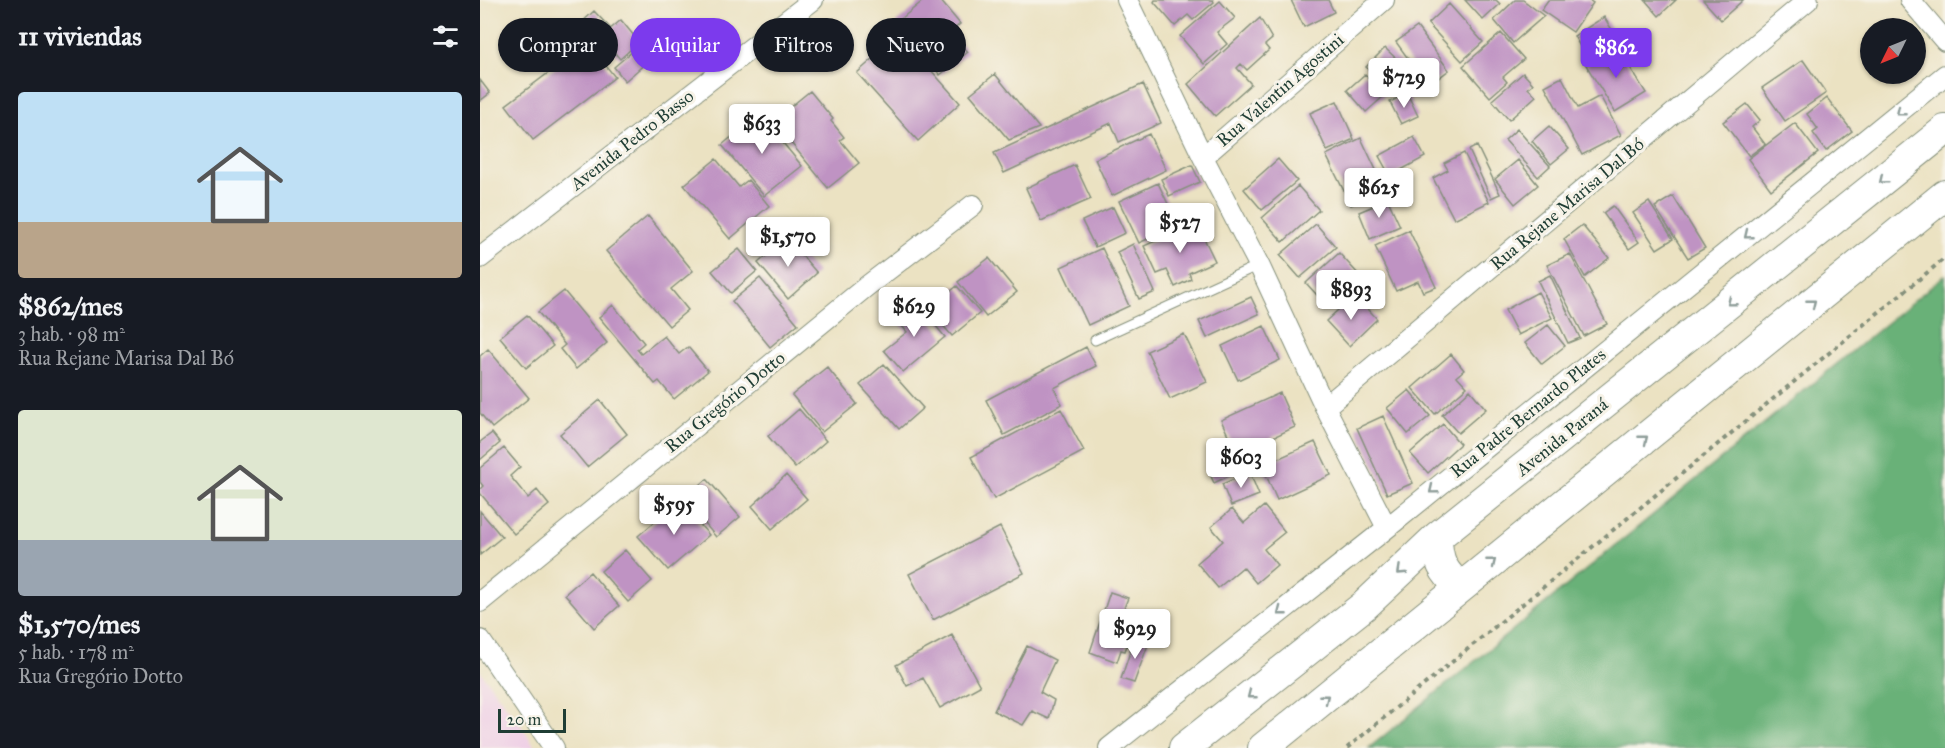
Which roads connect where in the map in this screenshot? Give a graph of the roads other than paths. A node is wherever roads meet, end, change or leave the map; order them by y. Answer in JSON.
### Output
{"nodes":[{"id":1,"x":813,"y":0,"type":"edge"},
{"id":2,"x":1127,"y":0,"type":"edge"},
{"id":3,"x":1384,"y":0,"type":"edge"},
{"id":4,"x":1808,"y":0,"type":"edge"},
{"id":5,"x":1910,"y":0,"type":"edge"},
{"id":6,"x":1945,"y":41,"type":"edge"},
{"id":7,"x":1945,"y":75,"type":"edge"},
{"id":8,"x":1945,"y":130,"type":"edge"},
{"id":9,"x":1203,"y":157,"type":"junction"},
{"id":10,"x":1945,"y":195,"type":"edge"},
{"id":11,"x":973,"y":205,"type":"dead end"},
{"id":12,"x":480,"y":258,"type":"edge"},
{"id":13,"x":1259,"y":265,"type":"junction"},
{"id":14,"x":1095,"y":340,"type":"dead end"},
{"id":15,"x":1325,"y":407,"type":"junction"},
{"id":16,"x":1387,"y":528,"type":"junction"},
{"id":17,"x":1437,"y":537,"type":"junction"},
{"id":18,"x":1461,"y":587,"type":"junction"},
{"id":19,"x":480,"y":602,"type":"edge"},
{"id":20,"x":1365,"y":605,"type":"junction"},
{"id":21,"x":1400,"y":637,"type":"junction"},
{"id":22,"x":480,"y":640,"type":"edge"},
{"id":23,"x":554,"y":748,"type":"edge"},
{"id":24,"x":1109,"y":748,"type":"edge"},
{"id":25,"x":1184,"y":748,"type":"edge"},
{"id":26,"x":1263,"y":748,"type":"edge"}],
"edges":[{"from":1,"to":12,"type":"street","name":"Avenida Pedro Basso"},
{"from":2,"to":9,"type":"street"},
{"from":3,"to":9,"type":"street","name":"Rua Valentin Agostini"},
{"from":4,"to":15,"type":"street","name":"Rua Rejane Marisa Dal Bó"},
{"from":5,"to":6,"type":"street"},
{"from":7,"to":16,"type":"street","name":"Rua Padre Bernardo Plates","one_way":true},
{"from":8,"to":17,"type":"main road","name":"Avenida Paraná","one_way":true},
{"from":9,"to":13,"type":"street"},
{"from":18,"to":10,"type":"main road","one_way":true},
{"from":11,"to":19,"type":"street","name":"Rua Gregório Dotto"},
{"from":13,"to":14,"type":"lane"},
{"from":13,"to":15,"type":"street"},
{"from":15,"to":16,"type":"street"},
{"from":16,"to":24,"type":"street","name":"Rua Padre Bernardo Plates","one_way":true},
{"from":17,"to":18,"type":"main road"},
{"from":17,"to":20,"type":"main road","name":"Avenida Paraná","one_way":true},
{"from":18,"to":21,"type":"main road"},
{"from":20,"to":21,"type":"main road"},
{"from":20,"to":25,"type":"main road","name":"Avenida Paraná","one_way":true},
{"from":26,"to":21,"type":"main road","one_way":true},
{"from":22,"to":23,"type":"street"}]}
